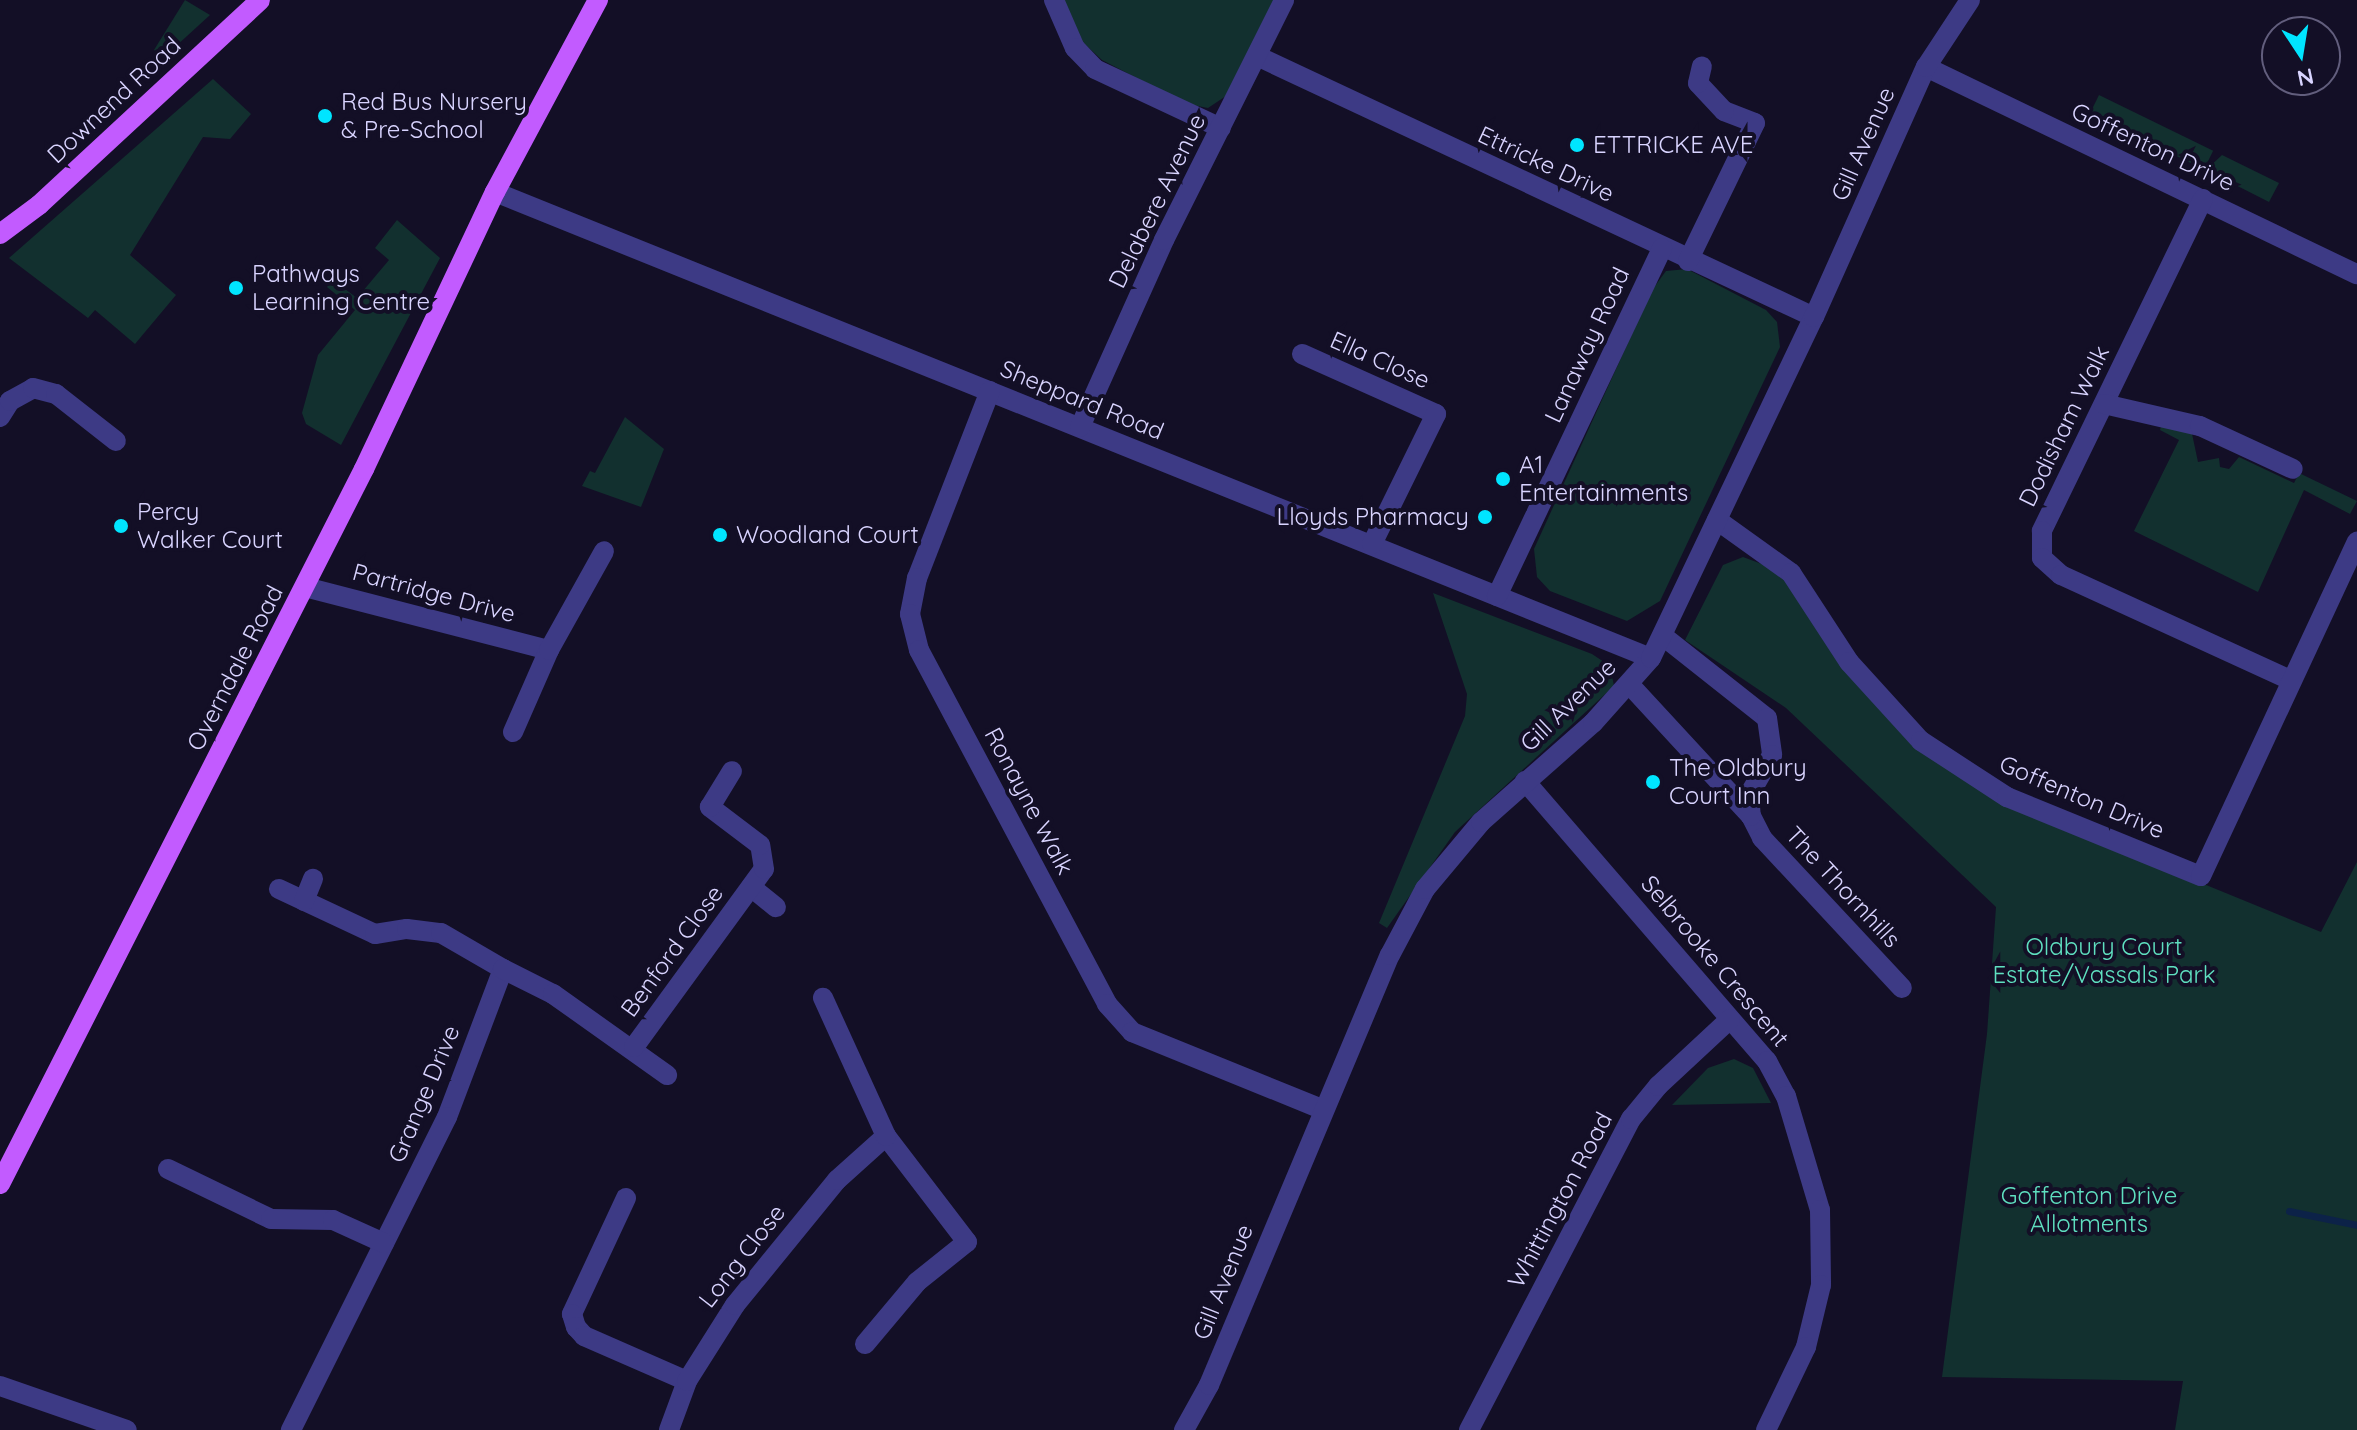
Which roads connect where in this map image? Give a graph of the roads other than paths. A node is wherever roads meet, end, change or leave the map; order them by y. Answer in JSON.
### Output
{"nodes":[{"id":1,"x":260,"y":0,"type":"edge"},
{"id":2,"x":598,"y":0,"type":"edge"},
{"id":3,"x":1054,"y":0,"type":"edge"},
{"id":4,"x":1284,"y":0,"type":"edge"},
{"id":5,"x":1970,"y":0,"type":"edge"},
{"id":6,"x":1257,"y":56,"type":"junction"},
{"id":7,"x":1702,"y":66,"type":"dead end"},
{"id":8,"x":1926,"y":67,"type":"junction"},
{"id":9,"x":1221,"y":128,"type":"junction"},
{"id":10,"x":495,"y":192,"type":"junction"},
{"id":11,"x":2203,"y":199,"type":"junction"},
{"id":12,"x":0,"y":234,"type":"edge"},
{"id":13,"x":1662,"y":248,"type":"junction"},
{"id":14,"x":1688,"y":261,"type":"junction"},
{"id":15,"x":2357,"y":274,"type":"edge"},
{"id":16,"x":1814,"y":317,"type":"junction"},
{"id":17,"x":1302,"y":354,"type":"dead end"},
{"id":18,"x":990,"y":391,"type":"junction"},
{"id":19,"x":2104,"y":404,"type":"junction"},
{"id":20,"x":0,"y":417,"type":"edge"},
{"id":21,"x":1080,"y":427,"type":"junction"},
{"id":22,"x":116,"y":441,"type":"dead end"},
{"id":23,"x":2293,"y":469,"type":"dead end"},
{"id":24,"x":1717,"y":520,"type":"junction"},
{"id":25,"x":2357,"y":542,"type":"edge"},
{"id":26,"x":1372,"y":544,"type":"junction"},
{"id":27,"x":604,"y":551,"type":"dead end"},
{"id":28,"x":305,"y":587,"type":"junction"},
{"id":29,"x":1497,"y":596,"type":"junction"},
{"id":30,"x":1663,"y":636,"type":"junction"},
{"id":31,"x":549,"y":650,"type":"junction"},
{"id":32,"x":1651,"y":658,"type":"junction"},
{"id":33,"x":2290,"y":680,"type":"junction"},
{"id":34,"x":1630,"y":685,"type":"junction"},
{"id":35,"x":513,"y":732,"type":"dead end"},
{"id":36,"x":732,"y":771,"type":"dead end"},
{"id":37,"x":1525,"y":781,"type":"junction"},
{"id":38,"x":1751,"y":816,"type":"junction"},
{"id":39,"x":313,"y":879,"type":"dead end"},
{"id":40,"x":751,"y":887,"type":"junction"},
{"id":41,"x":279,"y":889,"type":"dead end"},
{"id":42,"x":304,"y":901,"type":"junction"},
{"id":43,"x":776,"y":907,"type":"dead end"},
{"id":44,"x":503,"y":969,"type":"junction"},
{"id":45,"x":1902,"y":988,"type":"dead end"},
{"id":46,"x":823,"y":998,"type":"dead end"},
{"id":47,"x":1730,"y":1019,"type":"junction"},
{"id":48,"x":634,"y":1047,"type":"junction"},
{"id":49,"x":667,"y":1075,"type":"dead end"},
{"id":50,"x":1322,"y":1109,"type":"junction"},
{"id":51,"x":886,"y":1136,"type":"junction"},
{"id":52,"x":168,"y":1169,"type":"dead end"},
{"id":53,"x":0,"y":1184,"type":"edge"},
{"id":54,"x":626,"y":1198,"type":"dead end"},
{"id":55,"x":384,"y":1243,"type":"junction"},
{"id":56,"x":865,"y":1344,"type":"dead end"},
{"id":57,"x":687,"y":1381,"type":"junction"},
{"id":58,"x":0,"y":1386,"type":"edge"},
{"id":59,"x":127,"y":1430,"type":"edge"},
{"id":60,"x":291,"y":1430,"type":"edge"},
{"id":61,"x":669,"y":1430,"type":"edge"},
{"id":62,"x":1184,"y":1430,"type":"edge"},
{"id":63,"x":1469,"y":1430,"type":"edge"},
{"id":64,"x":1766,"y":1430,"type":"edge"}],
"edges":[{"from":1,"to":12,"type":"main road","name":"Downend Road"},
{"from":2,"to":10,"type":"main road","name":"Overndale Road"},
{"from":3,"to":9,"type":"street"},
{"from":4,"to":6,"type":"street","name":"Delabere Avenue"},
{"from":5,"to":8,"type":"street","name":"Gill Avenue"},
{"from":6,"to":9,"type":"street","name":"Delabere Avenue"},
{"from":6,"to":13,"type":"street","name":"Ettricke Drive"},
{"from":7,"to":14,"type":"street"},
{"from":8,"to":11,"type":"street","name":"Goffenton Drive"},
{"from":8,"to":16,"type":"street","name":"Gill Avenue"},
{"from":9,"to":21,"type":"street","name":"Delabere Avenue"},
{"from":10,"to":18,"type":"street","name":"Sheppard Road"},
{"from":10,"to":28,"type":"main road","name":"Overndale Road"},
{"from":11,"to":15,"type":"street","name":"Goffenton Drive"},
{"from":11,"to":19,"type":"street","name":"Dodisham Walk"},
{"from":13,"to":14,"type":"street","name":"Ettricke Drive"},
{"from":13,"to":29,"type":"street","name":"Lanaway Road"},
{"from":14,"to":16,"type":"street","name":"Ettricke Drive"},
{"from":16,"to":24,"type":"street","name":"Gill Avenue"},
{"from":17,"to":26,"type":"street","name":"Ella Close"},
{"from":18,"to":21,"type":"street","name":"Sheppard Road"},
{"from":18,"to":50,"type":"street","name":"Ronayne Walk"},
{"from":19,"to":23,"type":"street"},
{"from":19,"to":33,"type":"street","name":"Dodisham Walk"},
{"from":20,"to":22,"type":"street"},
{"from":21,"to":26,"type":"street","name":"Sheppard Road"},
{"from":24,"to":30,"type":"street","name":"Gill Avenue"},
{"from":24,"to":33,"type":"street","name":"Goffenton Drive"},
{"from":25,"to":33,"type":"street","name":"Goffenton Drive"},
{"from":26,"to":29,"type":"street","name":"Sheppard Road"},
{"from":27,"to":31,"type":"street"},
{"from":28,"to":31,"type":"street","name":"Partridge Drive"},
{"from":28,"to":53,"type":"main road","name":"Overndale Road"},
{"from":29,"to":32,"type":"street","name":"Sheppard Road"},
{"from":30,"to":32,"type":"street","name":"Gill Avenue"},
{"from":30,"to":38,"type":"street"},
{"from":31,"to":35,"type":"street"},
{"from":32,"to":34,"type":"street","name":"Gill Avenue"},
{"from":34,"to":37,"type":"street","name":"Gill Avenue"},
{"from":34,"to":38,"type":"street","name":"The Thornhills"},
{"from":36,"to":40,"type":"street","name":"Benford Close"},
{"from":37,"to":47,"type":"street","name":"Selbrooke Crescent"},
{"from":37,"to":50,"type":"street","name":"Gill Avenue"},
{"from":38,"to":45,"type":"street","name":"The Thornhills"},
{"from":39,"to":42,"type":"street"},
{"from":40,"to":43,"type":"street","name":"Benford Close"},
{"from":40,"to":48,"type":"street","name":"Benford Close"},
{"from":41,"to":42,"type":"street"},
{"from":42,"to":44,"type":"street"},
{"from":44,"to":48,"type":"street","name":"Benford Close"},
{"from":44,"to":55,"type":"street","name":"Grange Drive"},
{"from":46,"to":51,"type":"street"},
{"from":47,"to":63,"type":"street","name":"Whittington Road"},
{"from":47,"to":64,"type":"street","name":"Selbrooke Crescent"},
{"from":48,"to":49,"type":"street","name":"Benford Close"},
{"from":50,"to":62,"type":"street","name":"Gill Avenue"},
{"from":51,"to":56,"type":"street"},
{"from":51,"to":57,"type":"street","name":"Long Close"},
{"from":52,"to":55,"type":"street"},
{"from":54,"to":57,"type":"street"},
{"from":55,"to":60,"type":"street","name":"Grange Drive"},
{"from":57,"to":61,"type":"street","name":"Long Close"},
{"from":58,"to":59,"type":"street"}]}
